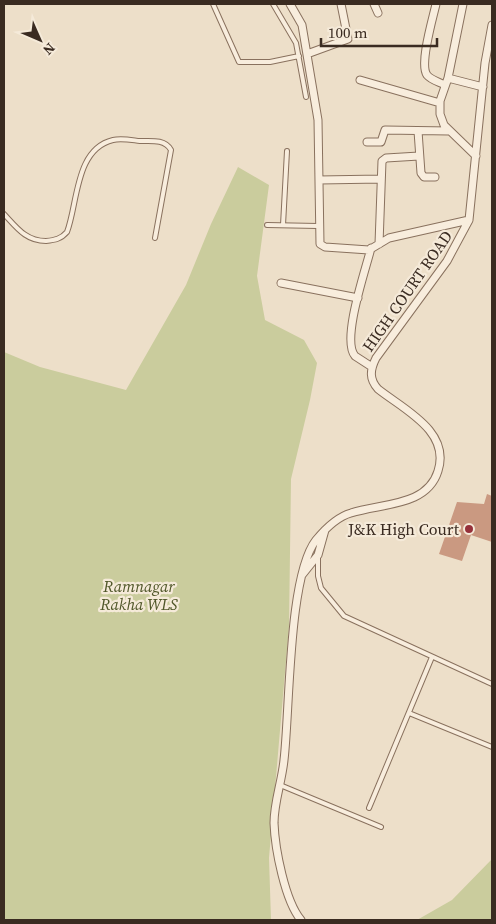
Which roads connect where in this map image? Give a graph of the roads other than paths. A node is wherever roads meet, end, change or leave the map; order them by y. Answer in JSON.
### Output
{"nodes":[{"id":1,"x":213,"y":4,"type":"edge"},
{"id":2,"x":273,"y":4,"type":"edge"},
{"id":3,"x":290,"y":4,"type":"edge"},
{"id":4,"x":341,"y":4,"type":"edge"},
{"id":5,"x":374,"y":4,"type":"edge"},
{"id":6,"x":436,"y":4,"type":"edge"},
{"id":7,"x":463,"y":4,"type":"edge"},
{"id":8,"x":378,"y":13,"type":"dead end"},
{"id":9,"x":492,"y":25,"type":"edge"},
{"id":10,"x":307,"y":54,"type":"junction"},
{"id":11,"x":299,"y":56,"type":"junction"},
{"id":12,"x":360,"y":80,"type":"dead end"},
{"id":13,"x":446,"y":81,"type":"junction"},
{"id":14,"x":483,"y":88,"type":"junction"},
{"id":15,"x":306,"y":97,"type":"dead end"},
{"id":16,"x":440,"y":104,"type":"junction"},
{"id":17,"x":418,"y":131,"type":"junction"},
{"id":18,"x":450,"y":131,"type":"junction"},
{"id":19,"x":367,"y":142,"type":"dead end"},
{"id":20,"x":287,"y":151,"type":"dead end"},
{"id":21,"x":419,"y":156,"type":"junction"},
{"id":22,"x":476,"y":156,"type":"junction"},
{"id":23,"x":435,"y":176,"type":"dead end"},
{"id":24,"x":381,"y":179,"type":"junction"},
{"id":25,"x":319,"y":180,"type":"junction"},
{"id":26,"x":4,"y":214,"type":"edge"},
{"id":27,"x":469,"y":220,"type":"junction"},
{"id":28,"x":267,"y":225,"type":"dead end"},
{"id":29,"x":283,"y":225,"type":"junction"},
{"id":30,"x":318,"y":226,"type":"junction"},
{"id":31,"x":155,"y":238,"type":"dead end"},
{"id":32,"x":379,"y":244,"type":"junction"},
{"id":33,"x":371,"y":248,"type":"junction"},
{"id":34,"x":282,"y":284,"type":"dead end"},
{"id":35,"x":358,"y":298,"type":"junction"},
{"id":36,"x":372,"y":366,"type":"junction"},
{"id":37,"x":325,"y":530,"type":"junction"},
{"id":38,"x":318,"y":555,"type":"junction"},
{"id":39,"x":302,"y":575,"type":"junction"},
{"id":40,"x":432,"y":657,"type":"junction"},
{"id":41,"x":492,"y":684,"type":"edge"},
{"id":42,"x":409,"y":713,"type":"junction"},
{"id":43,"x":492,"y":747,"type":"edge"},
{"id":44,"x":280,"y":785,"type":"junction"},
{"id":45,"x":369,"y":808,"type":"dead end"},
{"id":46,"x":381,"y":827,"type":"dead end"},
{"id":47,"x":302,"y":920,"type":"edge"}],
"edges":[{"from":1,"to":11,"type":"lane"},
{"from":2,"to":11,"type":"lane"},
{"from":3,"to":10,"type":"street"},
{"from":4,"to":10,"type":"street"},
{"from":5,"to":8,"type":"street"},
{"from":6,"to":13,"type":"street"},
{"from":7,"to":13,"type":"street"},
{"from":9,"to":14,"type":"street","name":"HIGH COURT ROAD"},
{"from":10,"to":25,"type":"street"},
{"from":11,"to":15,"type":"lane"},
{"from":12,"to":16,"type":"street"},
{"from":13,"to":14,"type":"street"},
{"from":13,"to":16,"type":"street"},
{"from":14,"to":22,"type":"street","name":"HIGH COURT ROAD"},
{"from":16,"to":18,"type":"street"},
{"from":17,"to":18,"type":"street"},
{"from":17,"to":19,"type":"street"},
{"from":17,"to":21,"type":"street"},
{"from":18,"to":22,"type":"street"},
{"from":20,"to":29,"type":"lane"},
{"from":21,"to":23,"type":"street"},
{"from":21,"to":24,"type":"street"},
{"from":22,"to":27,"type":"street","name":"HIGH COURT ROAD"},
{"from":24,"to":25,"type":"street"},
{"from":24,"to":32,"type":"street"},
{"from":25,"to":30,"type":"street"},
{"from":26,"to":31,"type":"lane"},
{"from":27,"to":32,"type":"street"},
{"from":27,"to":36,"type":"street","name":"HIGH COURT ROAD"},
{"from":28,"to":29,"type":"lane"},
{"from":29,"to":30,"type":"lane"},
{"from":30,"to":33,"type":"street"},
{"from":32,"to":33,"type":"street"},
{"from":33,"to":35,"type":"street"},
{"from":34,"to":35,"type":"street"},
{"from":35,"to":36,"type":"street"},
{"from":36,"to":37,"type":"street","name":"HIGH COURT ROAD"},
{"from":37,"to":38,"type":"street"},
{"from":37,"to":39,"type":"street"},
{"from":38,"to":39,"type":"street"},
{"from":38,"to":40,"type":"lane"},
{"from":39,"to":44,"type":"street"},
{"from":40,"to":41,"type":"lane"},
{"from":40,"to":42,"type":"lane"},
{"from":42,"to":43,"type":"lane"},
{"from":42,"to":45,"type":"lane"},
{"from":44,"to":46,"type":"lane"},
{"from":44,"to":47,"type":"street"}]}
